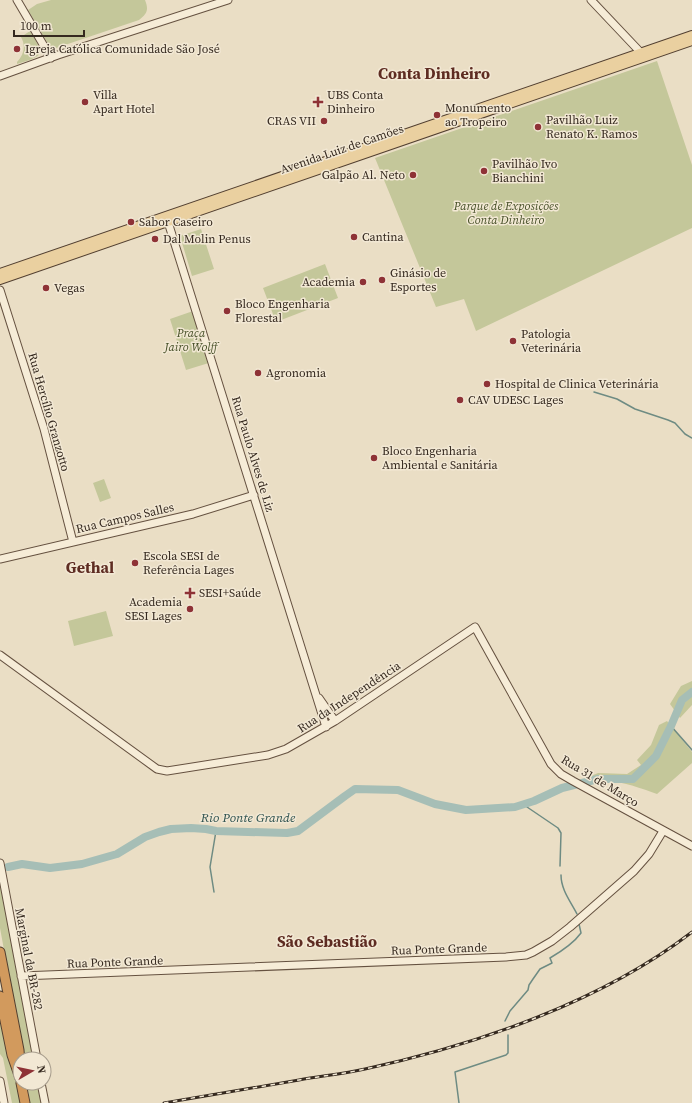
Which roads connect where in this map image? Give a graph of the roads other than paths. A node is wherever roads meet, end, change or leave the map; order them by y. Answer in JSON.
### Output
{"nodes":[{"id":1,"x":17,"y":0,"type":"edge"},
{"id":2,"x":228,"y":0,"type":"edge"},
{"id":3,"x":591,"y":0,"type":"edge"},
{"id":4,"x":692,"y":35,"type":"edge"},
{"id":5,"x":692,"y":41,"type":"edge"},
{"id":6,"x":643,"y":55,"type":"junction"},
{"id":7,"x":51,"y":58,"type":"junction"},
{"id":8,"x":0,"y":76,"type":"edge"},
{"id":9,"x":383,"y":144,"type":"junction"},
{"id":10,"x":355,"y":151,"type":"junction"},
{"id":11,"x":352,"y":159,"type":"junction"},
{"id":12,"x":168,"y":222,"type":"junction"},
{"id":13,"x":136,"y":226,"type":"junction"},
{"id":14,"x":0,"y":273,"type":"edge"},
{"id":15,"x":0,"y":279,"type":"edge"},
{"id":16,"x":0,"y":290,"type":"edge"},
{"id":17,"x":254,"y":495,"type":"junction"},
{"id":18,"x":72,"y":542,"type":"junction"},
{"id":19,"x":0,"y":559,"type":"edge"},
{"id":20,"x":475,"y":627,"type":"joint"},
{"id":21,"x":0,"y":655,"type":"edge"},
{"id":22,"x":316,"y":693,"type":"junction"},
{"id":23,"x":336,"y":722,"type":"junction"},
{"id":24,"x":326,"y":727,"type":"junction"},
{"id":25,"x":663,"y":831,"type":"junction"},
{"id":26,"x":692,"y":846,"type":"edge"},
{"id":27,"x":0,"y":863,"type":"edge"},
{"id":28,"x":1,"y":878,"type":"edge"},
{"id":29,"x":0,"y":952,"type":"edge"},
{"id":30,"x":21,"y":976,"type":"junction"},
{"id":31,"x":0,"y":996,"type":"edge"},
{"id":32,"x":19,"y":1051,"type":"edge"},
{"id":33,"x":35,"y":1051,"type":"edge"},
{"id":34,"x":12,"y":1055,"type":"edge"},
{"id":35,"x":0,"y":1081,"type":"edge"},
{"id":36,"x":23,"y":1091,"type":"edge"},
{"id":37,"x":43,"y":1091,"type":"edge"},
{"id":38,"x":4,"y":1103,"type":"edge"},
{"id":39,"x":25,"y":1103,"type":"edge"},
{"id":40,"x":45,"y":1103,"type":"edge"}],
"edges":[{"from":1,"to":7,"type":"street"},
{"from":2,"to":7,"type":"street"},
{"from":3,"to":6,"type":"street"},
{"from":4,"to":6,"type":"main road","name":"Avenida Luiz de Camões"},
{"from":5,"to":6,"type":"main road","name":"Avenida Luiz de Camões"},
{"from":6,"to":9,"type":"main road","name":"Avenida Luiz de Camões"},
{"from":7,"to":8,"type":"street"},
{"from":9,"to":10,"type":"main road","name":"Avenida Luiz de Camões"},
{"from":9,"to":11,"type":"main road","name":"Avenida Luiz de Camões"},
{"from":10,"to":11,"type":"main road"},
{"from":10,"to":13,"type":"main road","name":"Avenida Luiz de Camões"},
{"from":11,"to":12,"type":"main road","name":"Avenida Luiz de Camões"},
{"from":12,"to":13,"type":"main road"},
{"from":12,"to":15,"type":"main road","name":"Avenida Luiz de Camões"},
{"from":12,"to":17,"type":"street","name":"Rua Paulo Alves de Liz"},
{"from":13,"to":14,"type":"main road","name":"Avenida Luiz de Camões"},
{"from":16,"to":18,"type":"street","name":"Rua Hercílio Granzotto"},
{"from":17,"to":18,"type":"street","name":"Rua Campos Salles"},
{"from":17,"to":22,"type":"street","name":"Rua Paulo Alves de Liz"},
{"from":18,"to":19,"type":"street","name":"Rua Campos Salles"},
{"from":20,"to":23,"type":"street","name":"Rua da Independência"},
{"from":20,"to":25,"type":"street","name":"Rua 31 de Março"},
{"from":21,"to":24,"type":"street","name":"Rua da Independência"},
{"from":22,"to":23,"type":"street","name":"Rua Paulo Alves de Liz"},
{"from":22,"to":24,"type":"street","name":"Rua Paulo Alves de Liz"},
{"from":23,"to":24,"type":"street","name":"Rua da Independência"},
{"from":25,"to":26,"type":"street","name":"Rua 31 de Março"},
{"from":25,"to":30,"type":"street","name":"Rua Ponte Grande"},
{"from":27,"to":28,"type":"street","name":"Marginal da BR-282"},
{"from":28,"to":30,"type":"street","name":"Marginal da BR-282"},
{"from":29,"to":32,"type":"highway"},
{"from":30,"to":33,"type":"street","name":"Marginal da BR-282"},
{"from":31,"to":34,"type":"highway"},
{"from":35,"to":38,"type":"street"},
{"from":36,"to":39,"type":"highway"},
{"from":37,"to":40,"type":"street"}]}
